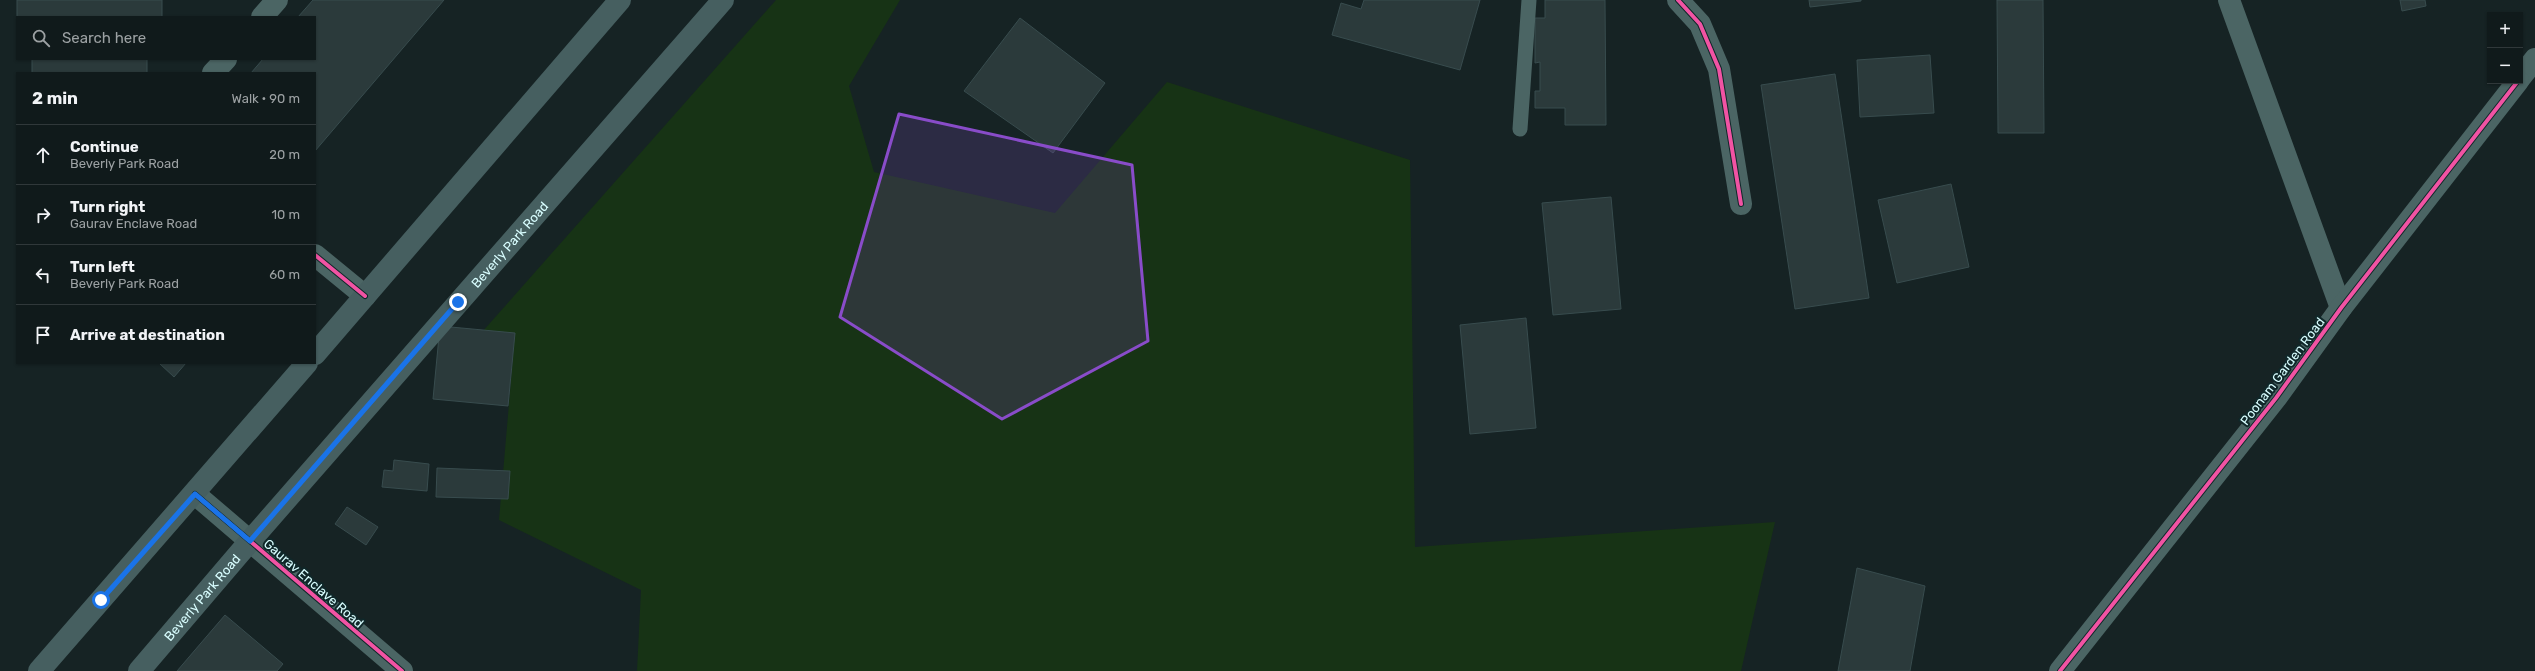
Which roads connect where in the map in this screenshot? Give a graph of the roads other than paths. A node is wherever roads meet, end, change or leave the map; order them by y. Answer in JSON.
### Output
{"nodes":[{"id":1,"x":277,"y":0,"type":"edge"},
{"id":2,"x":620,"y":0,"type":"edge"},
{"id":3,"x":723,"y":0,"type":"edge"},
{"id":4,"x":1529,"y":0,"type":"edge"},
{"id":5,"x":1678,"y":0,"type":"edge"},
{"id":6,"x":2229,"y":0,"type":"edge"},
{"id":7,"x":263,"y":16,"type":"edge"},
{"id":8,"x":2535,"y":59,"type":"edge"},
{"id":9,"x":225,"y":60,"type":"edge"},
{"id":10,"x":214,"y":72,"type":"edge"},
{"id":11,"x":2523,"y":74,"type":"edge"},
{"id":12,"x":2516,"y":84,"type":"edge"},
{"id":13,"x":1520,"y":129,"type":"dead end"},
{"id":14,"x":1741,"y":204,"type":"dead end"},
{"id":15,"x":316,"y":256,"type":"edge"},
{"id":16,"x":365,"y":296,"type":"junction"},
{"id":17,"x":2341,"y":308,"type":"junction"},
{"id":18,"x":316,"y":353,"type":"edge"},
{"id":19,"x":306,"y":364,"type":"edge"},
{"id":20,"x":195,"y":494,"type":"junction"},
{"id":21,"x":250,"y":541,"type":"junction"},
{"id":22,"x":39,"y":671,"type":"edge"},
{"id":23,"x":139,"y":671,"type":"edge"},
{"id":24,"x":402,"y":671,"type":"edge"},
{"id":25,"x":2060,"y":671,"type":"edge"}],
"edges":[{"from":1,"to":7,"type":"street"},
{"from":2,"to":16,"type":"main road"},
{"from":3,"to":21,"type":"main road","name":"Beverly Park Road"},
{"from":4,"to":13,"type":"lane"},
{"from":5,"to":14,"type":"street"},
{"from":6,"to":17,"type":"street"},
{"from":8,"to":11,"type":"street"},
{"from":9,"to":10,"type":"street"},
{"from":12,"to":17,"type":"street","name":"Poonam Garden Road"},
{"from":15,"to":16,"type":"street"},
{"from":16,"to":18,"type":"main road"},
{"from":17,"to":25,"type":"street","name":"Poonam Garden Road"},
{"from":19,"to":20,"type":"main road"},
{"from":20,"to":21,"type":"street","name":"Gaurav Enclave Road"},
{"from":20,"to":22,"type":"main road"},
{"from":21,"to":23,"type":"main road","name":"Beverly Park Road"},
{"from":21,"to":24,"type":"street","name":"Gaurav Enclave Road"}]}
